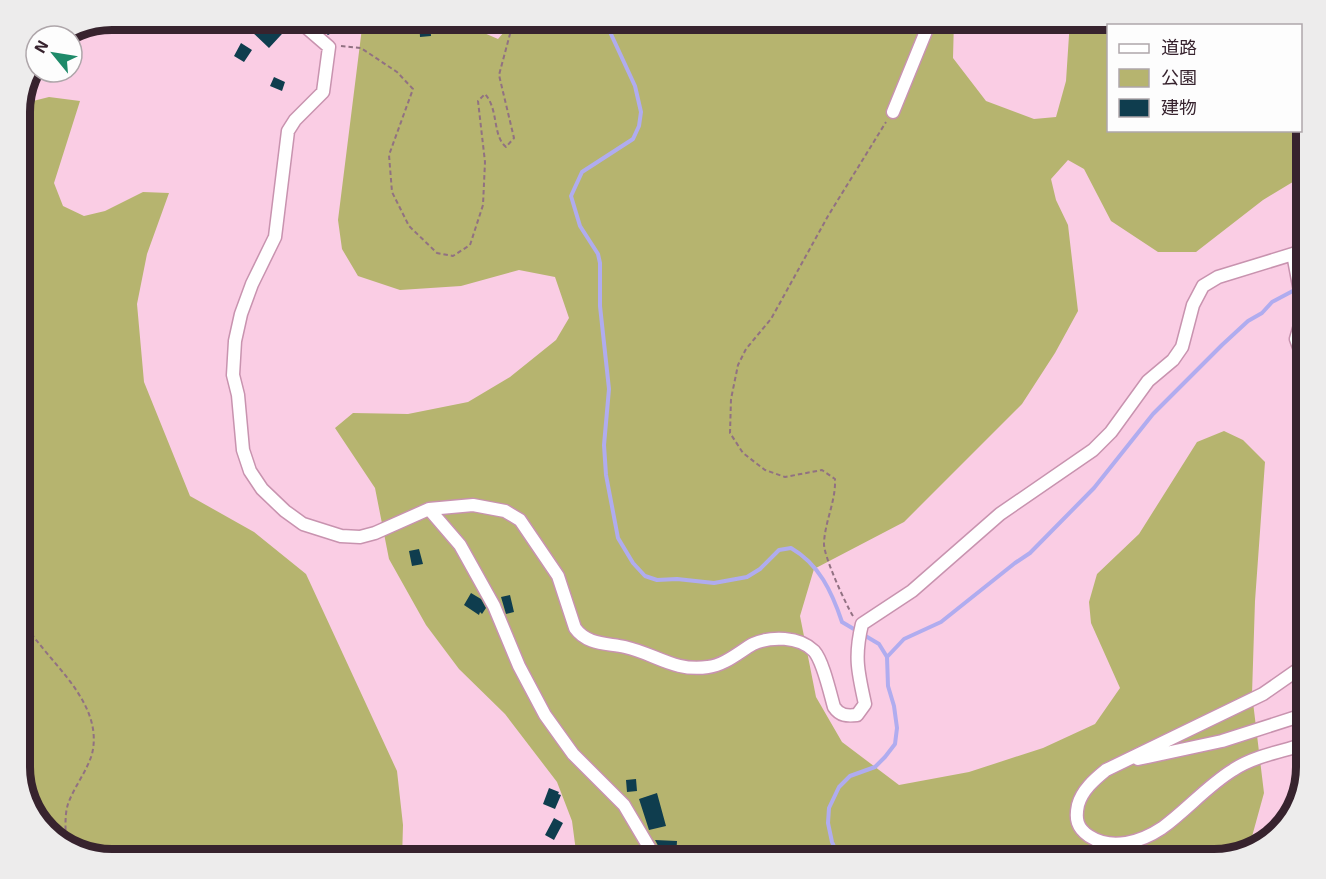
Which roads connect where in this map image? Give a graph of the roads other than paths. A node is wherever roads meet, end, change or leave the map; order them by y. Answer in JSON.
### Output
{"nodes":[{"id":1,"x":309,"y":30,"type":"edge"},
{"id":2,"x":927,"y":30,"type":"edge"},
{"id":3,"x":893,"y":112,"type":"road end"},
{"id":4,"x":1294,"y":257,"type":"joint"},
{"id":5,"x":1296,"y":268,"type":"edge"},
{"id":6,"x":429,"y":509,"type":"junction"},
{"id":7,"x":1296,"y":671,"type":"edge"},
{"id":8,"x":1296,"y":717,"type":"edge"},
{"id":9,"x":1296,"y":747,"type":"edge"},
{"id":10,"x":1125,"y":762,"type":"junction"},
{"id":11,"x":649,"y":849,"type":"edge"}],
"edges":[{"from":1,"to":6,"type":"street"},
{"from":2,"to":3,"type":"street"},
{"from":4,"to":5,"type":"street"},
{"from":4,"to":6,"type":"street"},
{"from":6,"to":11,"type":"street"},
{"from":7,"to":10,"type":"street"},
{"from":8,"to":10,"type":"street"},
{"from":9,"to":10,"type":"street"}]}
